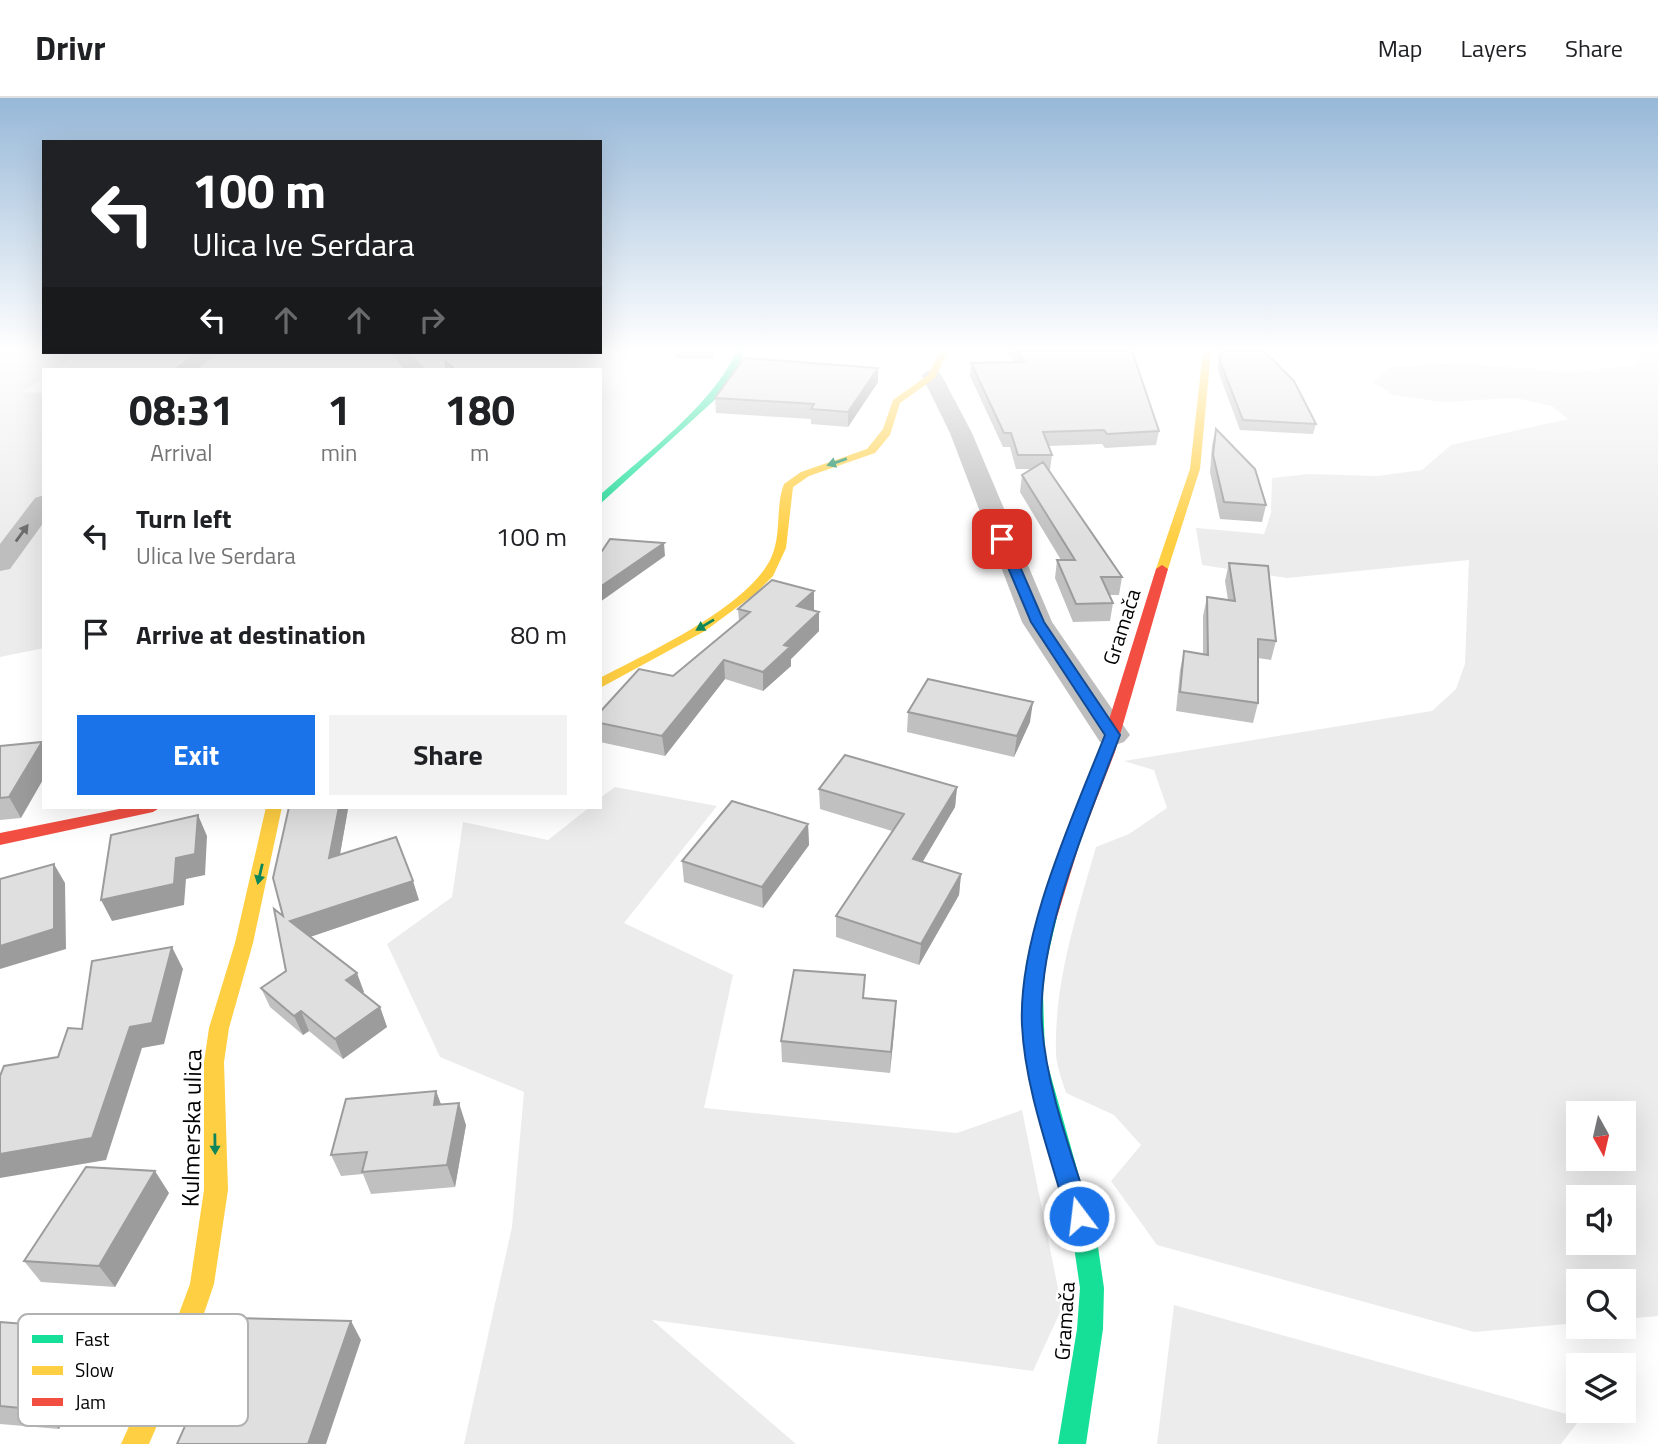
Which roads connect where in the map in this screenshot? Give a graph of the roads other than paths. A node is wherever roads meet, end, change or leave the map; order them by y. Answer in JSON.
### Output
{"nodes":[{"id":1,"x":699,"y":414,"type":"edge"},
{"id":2,"x":894,"y":414,"type":"edge"},
{"id":3,"x":951,"y":414,"type":"edge"},
{"id":4,"x":1201,"y":414,"type":"edge"},
{"id":5,"x":602,"y":499,"type":"edge"},
{"id":6,"x":42,"y":506,"type":"edge"},
{"id":7,"x":0,"y":563,"type":"edge"},
{"id":8,"x":602,"y":683,"type":"edge"},
{"id":9,"x":1112,"y":735,"type":"junction"},
{"id":10,"x":143,"y":809,"type":"edge"},
{"id":11,"x":274,"y":809,"type":"edge"},
{"id":12,"x":0,"y":839,"type":"edge"},
{"id":13,"x":191,"y":1314,"type":"edge"},
{"id":14,"x":143,"y":1426,"type":"edge"},
{"id":15,"x":135,"y":1444,"type":"edge"},
{"id":16,"x":1072,"y":1444,"type":"edge"}],
"edges":[{"from":1,"to":5,"type":"street"},
{"from":2,"to":8,"type":"street","one_way":true},
{"from":3,"to":9,"type":"street"},
{"from":4,"to":9,"type":"street","name":"Gramača"},
{"from":7,"to":6,"type":"street","one_way":true},
{"from":9,"to":16,"type":"street","name":"Gramača"},
{"from":10,"to":12,"type":"street"},
{"from":11,"to":13,"type":"street","name":"Kulmerska ulica","one_way":true},
{"from":14,"to":15,"type":"street","name":"Kulmerska ulica","one_way":true}]}
